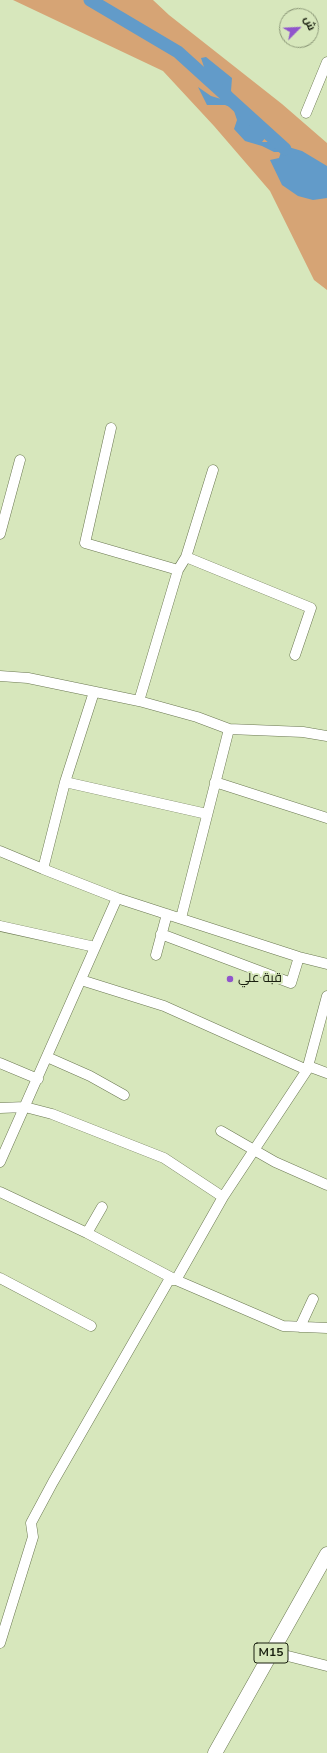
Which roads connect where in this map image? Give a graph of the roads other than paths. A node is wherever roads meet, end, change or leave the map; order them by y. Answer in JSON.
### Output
{"nodes":[{"id":1,"x":327,"y":62,"type":"edge"},
{"id":2,"x":306,"y":113,"type":"dead end"},
{"id":3,"x":111,"y":428,"type":"dead end"},
{"id":4,"x":20,"y":460,"type":"dead end"},
{"id":5,"x":212,"y":470,"type":"dead end"},
{"id":6,"x":0,"y":534,"type":"edge"},
{"id":7,"x":186,"y":557,"type":"junction"},
{"id":8,"x":178,"y":570,"type":"junction"},
{"id":9,"x":295,"y":655,"type":"dead end"},
{"id":10,"x":0,"y":676,"type":"edge"},
{"id":11,"x":94,"y":692,"type":"junction"},
{"id":12,"x":139,"y":701,"type":"junction"},
{"id":13,"x":229,"y":729,"type":"junction"},
{"id":14,"x":327,"y":736,"type":"edge"},
{"id":15,"x":65,"y":782,"type":"junction"},
{"id":16,"x":215,"y":782,"type":"junction"},
{"id":17,"x":207,"y":814,"type":"junction"},
{"id":18,"x":327,"y":818,"type":"edge"},
{"id":19,"x":0,"y":851,"type":"edge"},
{"id":20,"x":43,"y":869,"type":"junction"},
{"id":21,"x":117,"y":898,"type":"junction"},
{"id":22,"x":167,"y":914,"type":"junction"},
{"id":23,"x":181,"y":918,"type":"junction"},
{"id":24,"x":0,"y":926,"type":"edge"},
{"id":25,"x":161,"y":934,"type":"junction"},
{"id":26,"x":95,"y":947,"type":"junction"},
{"id":27,"x":156,"y":955,"type":"dead end"},
{"id":28,"x":299,"y":957,"type":"junction"},
{"id":29,"x":327,"y":964,"type":"edge"},
{"id":30,"x":80,"y":980,"type":"junction"},
{"id":31,"x":327,"y":996,"type":"edge"},
{"id":32,"x":47,"y":1057,"type":"junction"},
{"id":33,"x":0,"y":1063,"type":"edge"},
{"id":34,"x":308,"y":1068,"type":"junction"},
{"id":35,"x":327,"y":1073,"type":"edge"},
{"id":36,"x":38,"y":1079,"type":"junction"},
{"id":37,"x":124,"y":1095,"type":"dead end"},
{"id":38,"x":26,"y":1107,"type":"junction"},
{"id":39,"x":0,"y":1108,"type":"edge"},
{"id":40,"x":221,"y":1131,"type":"dead end"},
{"id":41,"x":254,"y":1149,"type":"junction"},
{"id":42,"x":0,"y":1162,"type":"edge"},
{"id":43,"x":327,"y":1185,"type":"edge"},
{"id":44,"x":0,"y":1192,"type":"edge"},
{"id":45,"x":223,"y":1196,"type":"junction"},
{"id":46,"x":102,"y":1207,"type":"dead end"},
{"id":47,"x":88,"y":1233,"type":"junction"},
{"id":48,"x":0,"y":1278,"type":"edge"},
{"id":49,"x":176,"y":1280,"type":"junction"},
{"id":50,"x":313,"y":1299,"type":"dead end"},
{"id":51,"x":91,"y":1326,"type":"dead end"},
{"id":52,"x":300,"y":1327,"type":"junction"},
{"id":53,"x":327,"y":1328,"type":"edge"},
{"id":54,"x":327,"y":1554,"type":"edge"},
{"id":55,"x":0,"y":1643,"type":"edge"},
{"id":56,"x":272,"y":1652,"type":"junction"},
{"id":57,"x":327,"y":1666,"type":"edge"},
{"id":58,"x":215,"y":1753,"type":"edge"}],
"edges":[{"from":1,"to":2,"type":"street"},
{"from":3,"to":8,"type":"street"},
{"from":4,"to":6,"type":"street"},
{"from":5,"to":7,"type":"street"},
{"from":7,"to":8,"type":"street"},
{"from":7,"to":9,"type":"street"},
{"from":8,"to":12,"type":"street"},
{"from":10,"to":11,"type":"street"},
{"from":11,"to":12,"type":"street"},
{"from":11,"to":15,"type":"street"},
{"from":12,"to":13,"type":"street"},
{"from":13,"to":14,"type":"street"},
{"from":13,"to":16,"type":"street"},
{"from":15,"to":17,"type":"street"},
{"from":15,"to":20,"type":"street"},
{"from":16,"to":17,"type":"street"},
{"from":16,"to":18,"type":"street"},
{"from":17,"to":23,"type":"street"},
{"from":19,"to":20,"type":"street"},
{"from":20,"to":21,"type":"street"},
{"from":21,"to":22,"type":"street"},
{"from":21,"to":26,"type":"street"},
{"from":22,"to":23,"type":"street"},
{"from":22,"to":25,"type":"street"},
{"from":23,"to":28,"type":"street"},
{"from":24,"to":26,"type":"street"},
{"from":25,"to":27,"type":"street"},
{"from":25,"to":28,"type":"street"},
{"from":26,"to":30,"type":"street"},
{"from":28,"to":29,"type":"street"},
{"from":30,"to":32,"type":"street"},
{"from":30,"to":34,"type":"street"},
{"from":31,"to":34,"type":"street"},
{"from":32,"to":36,"type":"street"},
{"from":32,"to":37,"type":"street"},
{"from":33,"to":36,"type":"street"},
{"from":34,"to":35,"type":"street"},
{"from":34,"to":41,"type":"street"},
{"from":36,"to":38,"type":"street"},
{"from":38,"to":39,"type":"street"},
{"from":38,"to":42,"type":"street"},
{"from":38,"to":45,"type":"street"},
{"from":40,"to":41,"type":"street"},
{"from":41,"to":43,"type":"street"},
{"from":41,"to":45,"type":"street"},
{"from":44,"to":47,"type":"street"},
{"from":45,"to":49,"type":"street"},
{"from":46,"to":47,"type":"street"},
{"from":47,"to":49,"type":"street"},
{"from":48,"to":51,"type":"street"},
{"from":49,"to":52,"type":"street"},
{"from":49,"to":55,"type":"street"},
{"from":50,"to":52,"type":"street"},
{"from":52,"to":53,"type":"street"},
{"from":54,"to":56,"type":"highway","number":"M15"},
{"from":56,"to":57,"type":"street"},
{"from":56,"to":58,"type":"highway","number":"M15"}]}
